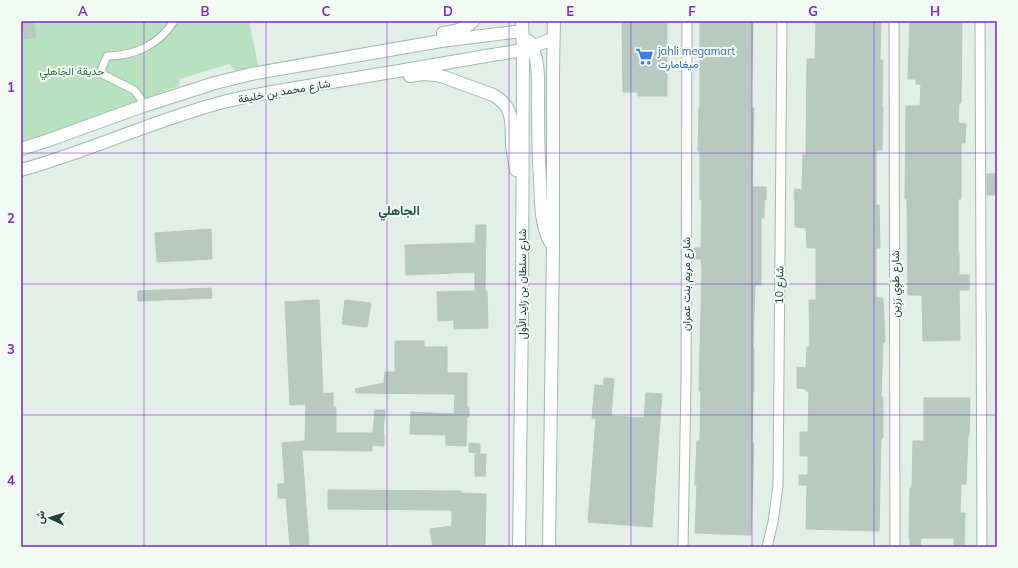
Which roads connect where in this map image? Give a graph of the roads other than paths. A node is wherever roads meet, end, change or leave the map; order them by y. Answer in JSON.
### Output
{"nodes":[{"id":1,"x":174,"y":21,"type":"edge"},
{"id":2,"x":473,"y":21,"type":"edge"},
{"id":3,"x":554,"y":21,"type":"edge"},
{"id":4,"x":687,"y":21,"type":"edge"},
{"id":5,"x":782,"y":21,"type":"edge"},
{"id":6,"x":894,"y":21,"type":"edge"},
{"id":7,"x":980,"y":21,"type":"edge"},
{"id":8,"x":522,"y":26,"type":"edge"},
{"id":9,"x":553,"y":39,"type":"junction"},
{"id":10,"x":528,"y":48,"type":"junction"},
{"id":11,"x":350,"y":57,"type":"junction"},
{"id":12,"x":351,"y":79,"type":"junction"},
{"id":13,"x":143,"y":106,"type":"junction"},
{"id":14,"x":21,"y":149,"type":"edge"},
{"id":15,"x":21,"y":170,"type":"edge"},
{"id":16,"x":522,"y":190,"type":"junction"},
{"id":17,"x":553,"y":248,"type":"junction"},
{"id":18,"x":550,"y":546,"type":"edge"},
{"id":19,"x":519,"y":547,"type":"edge"},
{"id":20,"x":683,"y":547,"type":"edge"},
{"id":21,"x":767,"y":547,"type":"edge"},
{"id":22,"x":895,"y":547,"type":"edge"},
{"id":23,"x":982,"y":547,"type":"edge"}],
"edges":[{"from":1,"to":13,"type":"street"},
{"from":2,"to":11,"type":"main road"},
{"from":3,"to":9,"type":"main road"},
{"from":4,"to":20,"type":"street","name":"شارع مريم بنت عمران"},
{"from":5,"to":21,"type":"street","name":"شارع 10"},
{"from":6,"to":22,"type":"street","name":"شارع طَوِي رَزِين"},
{"from":7,"to":23,"type":"street"},
{"from":8,"to":10,"type":"main road"},
{"from":8,"to":11,"type":"main road","name":"شارع محمد بن خليفة"},
{"from":9,"to":10,"type":"main road","name":"شارع محمد بن خليفة"},
{"from":9,"to":17,"type":"main road"},
{"from":10,"to":12,"type":"main road","name":"شارع محمد بن خليفة"},
{"from":10,"to":16,"type":"main road","name":"شارع سلطان بن زايد الأول"},
{"from":10,"to":17,"type":"main road"},
{"from":11,"to":13,"type":"main road","name":"شارع محمد بن خليفة"},
{"from":12,"to":15,"type":"main road","name":"شارع محمد بن خليفة"},
{"from":12,"to":16,"type":"main road"},
{"from":13,"to":14,"type":"main road","name":"شارع محمد بن خليفة"},
{"from":16,"to":19,"type":"main road","name":"شارع سلطان بن زايد الأول"},
{"from":17,"to":18,"type":"main road"}]}
